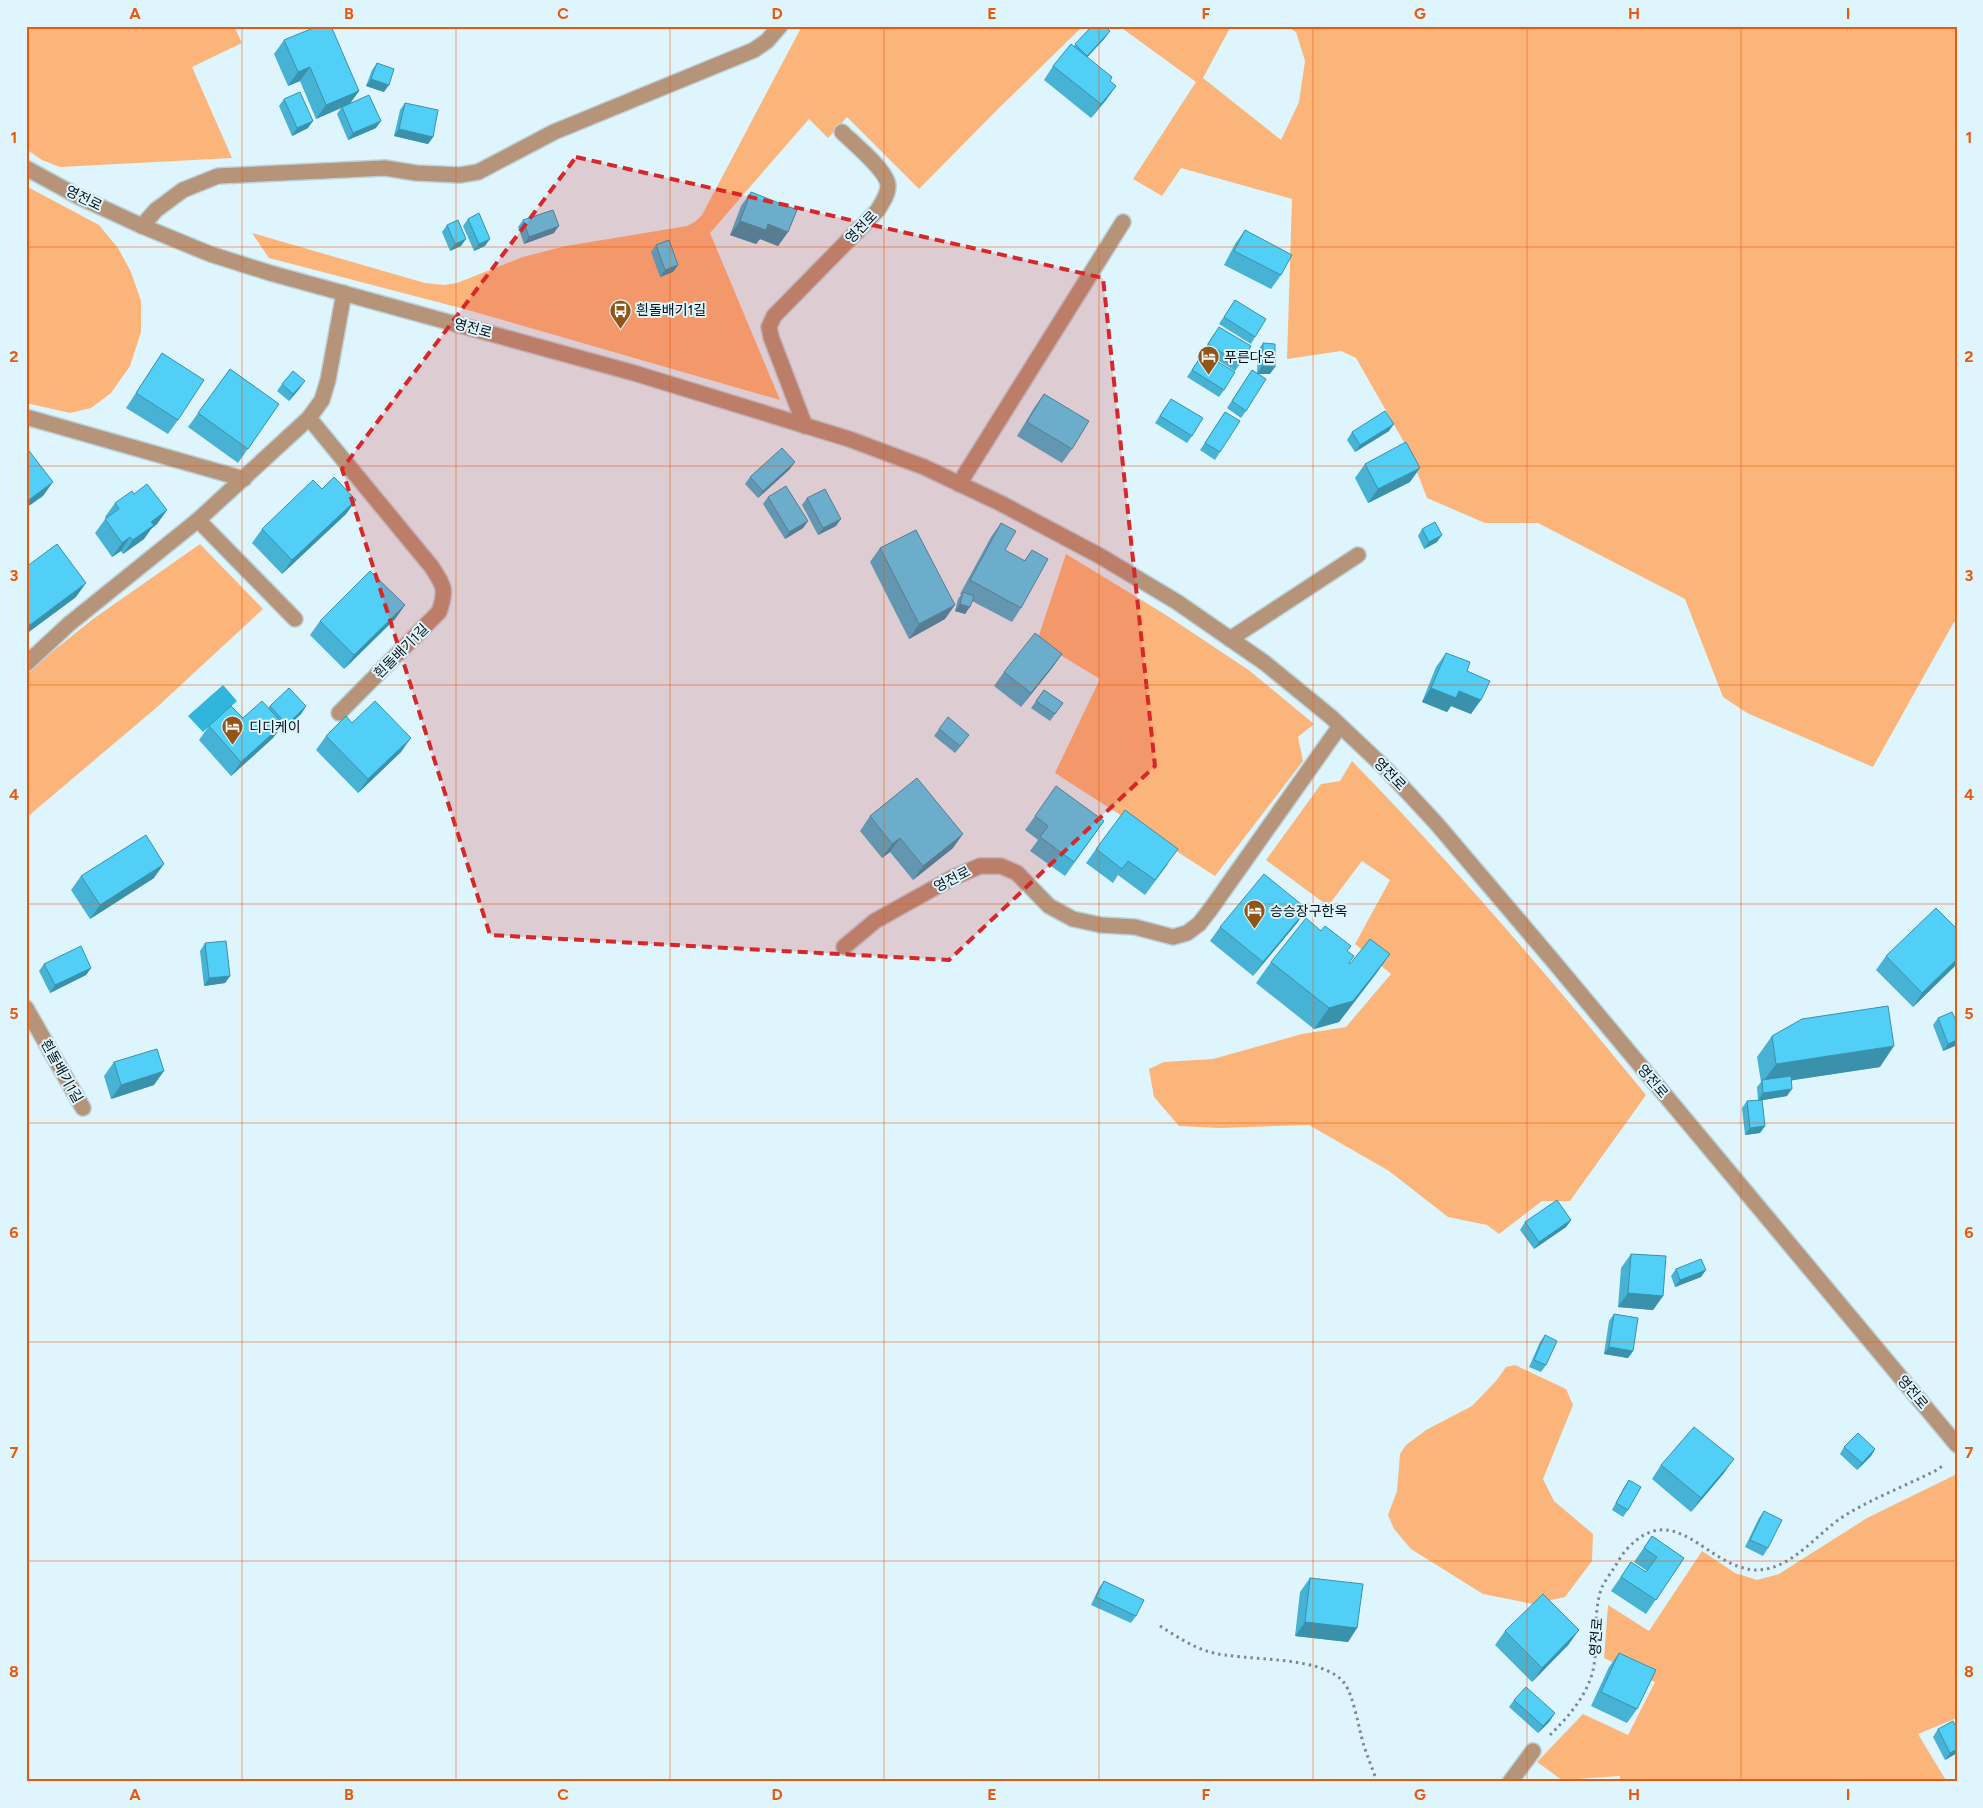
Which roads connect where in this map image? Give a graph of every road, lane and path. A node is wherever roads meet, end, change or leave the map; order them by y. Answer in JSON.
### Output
{"nodes":[{"id":1,"x":780,"y":26,"type":"edge"},
{"id":2,"x":842,"y":132,"type":"dead end"},
{"id":3,"x":26,"y":168,"type":"edge"},
{"id":4,"x":1123,"y":222,"type":"dead end"},
{"id":5,"x":142,"y":226,"type":"junction"},
{"id":6,"x":344,"y":293,"type":"junction"},
{"id":7,"x":26,"y":416,"type":"edge"},
{"id":8,"x":309,"y":418,"type":"junction"},
{"id":9,"x":805,"y":426,"type":"junction"},
{"id":10,"x":244,"y":479,"type":"junction"},
{"id":11,"x":959,"y":484,"type":"junction"},
{"id":12,"x":198,"y":520,"type":"junction"},
{"id":13,"x":1358,"y":554,"type":"dead end"},
{"id":14,"x":295,"y":619,"type":"dead end"},
{"id":15,"x":1230,"y":639,"type":"junction"},
{"id":16,"x":26,"y":664,"type":"edge"},
{"id":17,"x":339,"y":713,"type":"dead end"},
{"id":18,"x":1340,"y":726,"type":"junction"},
{"id":19,"x":844,"y":947,"type":"dead end"},
{"id":20,"x":26,"y":1008,"type":"edge"},
{"id":21,"x":83,"y":1108,"type":"dead end"},
{"id":22,"x":1957,"y":1445,"type":"edge"},
{"id":23,"x":1950,"y":1461,"type":"dead end"},
{"id":24,"x":1160,"y":1626,"type":"dead end"},
{"id":25,"x":1533,"y":1751,"type":"joint"},
{"id":26,"x":1377,"y":1782,"type":"edge"},
{"id":27,"x":1510,"y":1782,"type":"edge"}],
"edges":[{"from":1,"to":5,"type":"street"},
{"from":2,"to":9,"type":"street","name":"영전로"},
{"from":3,"to":5,"type":"street","name":"영전로"},
{"from":4,"to":11,"type":"street"},
{"from":5,"to":6,"type":"street","name":"영전로"},
{"from":6,"to":8,"type":"street"},
{"from":6,"to":9,"type":"street","name":"영전로"},
{"from":7,"to":10,"type":"street"},
{"from":8,"to":10,"type":"street"},
{"from":8,"to":17,"type":"street","name":"흰돌배기1길"},
{"from":9,"to":11,"type":"street","name":"영전로"},
{"from":10,"to":12,"type":"street"},
{"from":11,"to":15,"type":"street","name":"영전로"},
{"from":12,"to":14,"type":"street"},
{"from":12,"to":16,"type":"street"},
{"from":13,"to":15,"type":"street"},
{"from":15,"to":18,"type":"street","name":"영전로"},
{"from":18,"to":19,"type":"street","name":"영전로"},
{"from":18,"to":22,"type":"street","name":"영전로"},
{"from":20,"to":21,"type":"street","name":"흰돌배기1길"},
{"from":23,"to":25,"type":"path","name":"영전로"},
{"from":24,"to":26,"type":"path"},
{"from":25,"to":27,"type":"street"}]}
